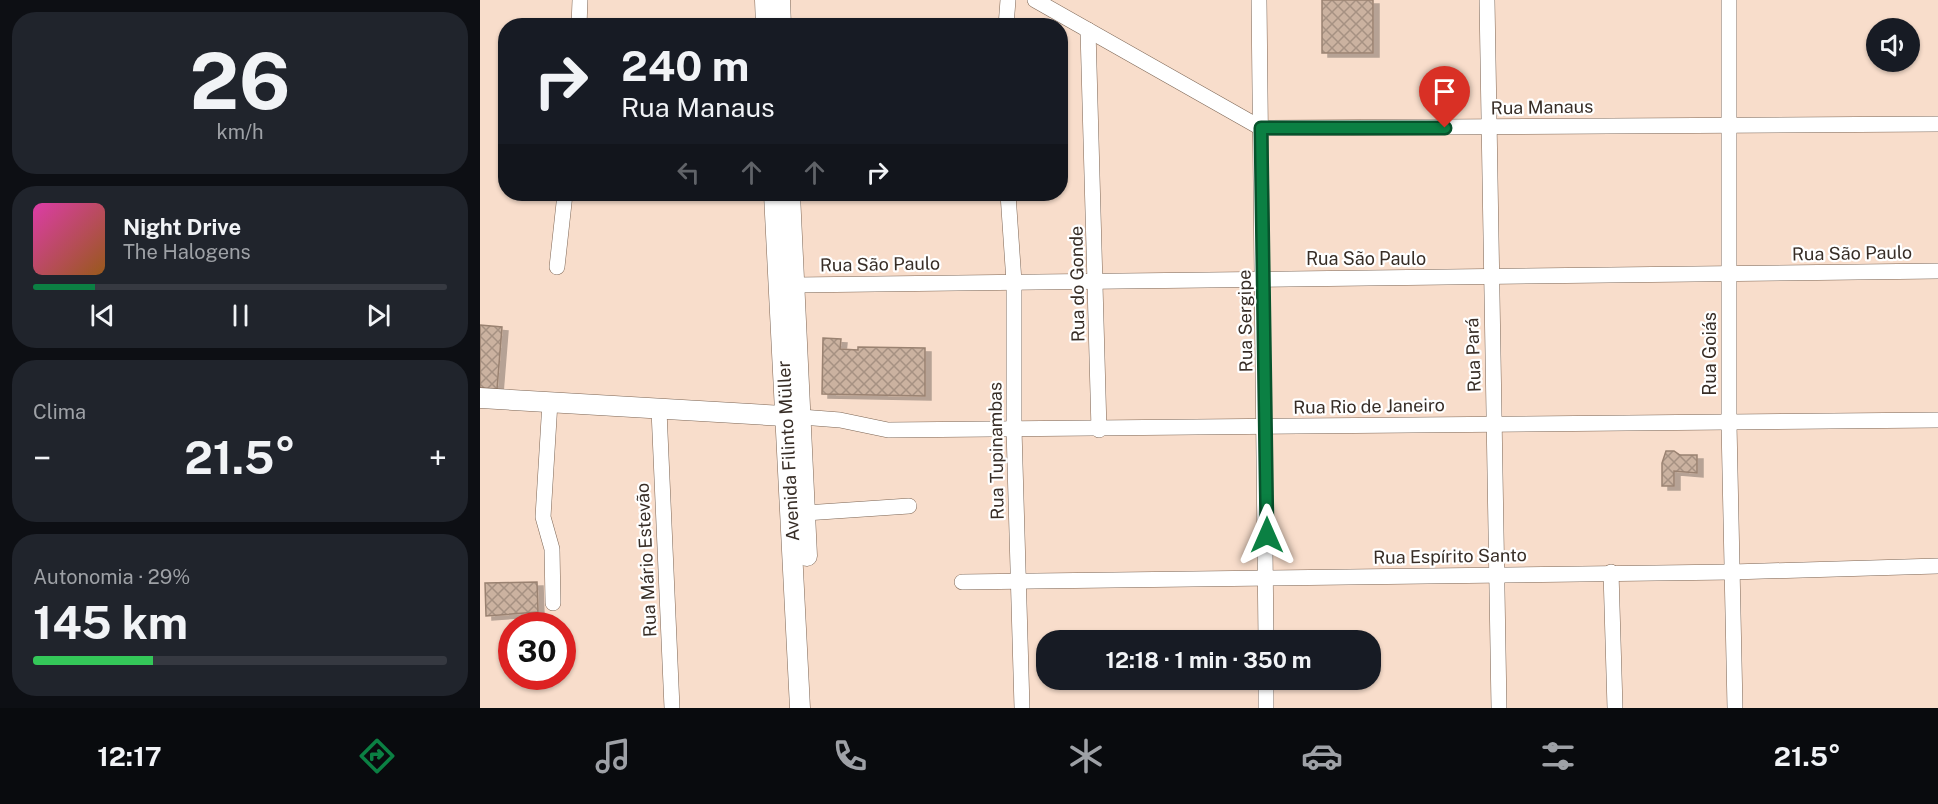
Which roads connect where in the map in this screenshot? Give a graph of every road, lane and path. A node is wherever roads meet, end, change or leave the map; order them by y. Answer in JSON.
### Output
{"nodes":[{"id":1,"x":580,"y":0,"type":"edge"},
{"id":2,"x":765,"y":0,"type":"edge"},
{"id":3,"x":780,"y":0,"type":"edge"},
{"id":4,"x":1008,"y":0,"type":"edge"},
{"id":5,"x":1035,"y":0,"type":"edge"},
{"id":6,"x":1259,"y":0,"type":"edge"},
{"id":7,"x":1487,"y":0,"type":"edge"},
{"id":8,"x":1729,"y":0,"type":"edge"},
{"id":9,"x":579,"y":18,"type":"edge"},
{"id":10,"x":766,"y":18,"type":"edge"},
{"id":11,"x":781,"y":18,"type":"edge"},
{"id":12,"x":1007,"y":18,"type":"edge"},
{"id":13,"x":1067,"y":18,"type":"edge"},
{"id":14,"x":1068,"y":19,"type":"edge"},
{"id":15,"x":1088,"y":30,"type":"junction"},
{"id":16,"x":1727,"y":124,"type":"junction"},
{"id":17,"x":1938,"y":124,"type":"edge"},
{"id":18,"x":1261,"y":128,"type":"junction"},
{"id":19,"x":1489,"y":128,"type":"junction"},
{"id":20,"x":564,"y":201,"type":"edge"},
{"id":21,"x":775,"y":201,"type":"edge"},
{"id":22,"x":790,"y":201,"type":"edge"},
{"id":23,"x":1008,"y":201,"type":"edge"},
{"id":24,"x":558,"y":267,"type":"dead end"},
{"id":25,"x":1938,"y":271,"type":"edge"},
{"id":26,"x":1728,"y":274,"type":"junction"},
{"id":27,"x":1490,"y":277,"type":"junction"},
{"id":28,"x":1264,"y":279,"type":"junction"},
{"id":29,"x":1014,"y":282,"type":"junction"},
{"id":30,"x":1097,"y":282,"type":"junction"},
{"id":31,"x":795,"y":285,"type":"junction"},
{"id":32,"x":480,"y":398,"type":"edge"},
{"id":33,"x":550,"y":402,"type":"junction"},
{"id":34,"x":659,"y":410,"type":"junction"},
{"id":35,"x":1938,"y":420,"type":"edge"},
{"id":36,"x":792,"y":422,"type":"junction"},
{"id":37,"x":1494,"y":423,"type":"junction"},
{"id":38,"x":1729,"y":424,"type":"junction"},
{"id":39,"x":1266,"y":428,"type":"junction"},
{"id":40,"x":1014,"y":429,"type":"junction"},
{"id":41,"x":1099,"y":430,"type":"junction"},
{"id":42,"x":909,"y":506,"type":"dead end"},
{"id":43,"x":805,"y":513,"type":"junction"},
{"id":44,"x":1938,"y":566,"type":"edge"},
{"id":45,"x":1611,"y":572,"type":"junction"},
{"id":46,"x":1732,"y":572,"type":"junction"},
{"id":47,"x":1497,"y":575,"type":"junction"},
{"id":48,"x":1267,"y":578,"type":"junction"},
{"id":49,"x":1018,"y":581,"type":"junction"},
{"id":50,"x":962,"y":582,"type":"dead end"},
{"id":51,"x":553,"y":603,"type":"dead end"},
{"id":52,"x":1266,"y":630,"type":"edge"},
{"id":53,"x":1266,"y":690,"type":"edge"},
{"id":54,"x":672,"y":708,"type":"edge"},
{"id":55,"x":800,"y":708,"type":"edge"},
{"id":56,"x":813,"y":708,"type":"edge"},
{"id":57,"x":1022,"y":708,"type":"edge"},
{"id":58,"x":1266,"y":708,"type":"edge"},
{"id":59,"x":1499,"y":708,"type":"edge"},
{"id":60,"x":1615,"y":708,"type":"edge"},
{"id":61,"x":1735,"y":708,"type":"edge"}],
"edges":[{"from":1,"to":9,"type":"street"},
{"from":2,"to":10,"type":"main road"},
{"from":3,"to":11,"type":"main road"},
{"from":4,"to":12,"type":"street"},
{"from":5,"to":13,"type":"street","name":"Rua Manaus"},
{"from":6,"to":18,"type":"street","name":"Rua Sergipe"},
{"from":7,"to":19,"type":"street","name":"Rua Pará"},
{"from":8,"to":16,"type":"street","name":"Rua Goiás"},
{"from":14,"to":15,"type":"street","name":"Rua Manaus"},
{"from":15,"to":18,"type":"street","name":"Rua Manaus"},
{"from":15,"to":30,"type":"street","name":"Rua do Gonde"},
{"from":16,"to":17,"type":"street","name":"Rua Manaus"},
{"from":16,"to":19,"type":"street","name":"Rua Manaus"},
{"from":16,"to":26,"type":"street","name":"Rua Goiás"},
{"from":18,"to":19,"type":"street","name":"Rua Manaus"},
{"from":18,"to":28,"type":"street","name":"Rua Sergipe"},
{"from":19,"to":27,"type":"street","name":"Rua Pará"},
{"from":20,"to":24,"type":"street"},
{"from":21,"to":36,"type":"main road","name":"Avenida Filinto Müller"},
{"from":22,"to":31,"type":"main road","name":"Avenida Filinto Müller"},
{"from":23,"to":29,"type":"street","name":"Rua Tupinambas"},
{"from":25,"to":26,"type":"street","name":"Rua São Paulo"},
{"from":26,"to":27,"type":"street","name":"Rua São Paulo"},
{"from":26,"to":38,"type":"street","name":"Rua Goiás"},
{"from":27,"to":28,"type":"street","name":"Rua São Paulo"},
{"from":27,"to":37,"type":"street","name":"Rua Pará"},
{"from":28,"to":30,"type":"street","name":"Rua São Paulo"},
{"from":28,"to":39,"type":"street","name":"Rua Sergipe"},
{"from":29,"to":30,"type":"street","name":"Rua São Paulo"},
{"from":29,"to":31,"type":"street","name":"Rua São Paulo"},
{"from":29,"to":40,"type":"street","name":"Rua Tupinambas"},
{"from":30,"to":41,"type":"street","name":"Rua do Gonde"},
{"from":31,"to":36,"type":"main road","name":"Avenida Filinto Müller"},
{"from":32,"to":33,"type":"main road"},
{"from":33,"to":34,"type":"main road"},
{"from":33,"to":51,"type":"street"},
{"from":34,"to":36,"type":"main road"},
{"from":34,"to":54,"type":"street","name":"Rua Mário Estevão"},
{"from":35,"to":38,"type":"street","name":"Rua Rio de Janeiro"},
{"from":36,"to":40,"type":"street","name":"Rua Rio de Janeiro"},
{"from":36,"to":43,"type":"main road","name":"Avenida Filinto Müller"},
{"from":36,"to":55,"type":"main road","name":"Avenida Filinto Müller"},
{"from":37,"to":38,"type":"street","name":"Rua Rio de Janeiro"},
{"from":37,"to":39,"type":"street","name":"Rua Rio de Janeiro"},
{"from":37,"to":47,"type":"street","name":"Rua Pará"},
{"from":38,"to":46,"type":"street","name":"Rua Goiás"},
{"from":39,"to":41,"type":"street","name":"Rua Rio de Janeiro"},
{"from":39,"to":48,"type":"street","name":"Rua Sergipe"},
{"from":40,"to":41,"type":"street","name":"Rua Rio de Janeiro"},
{"from":40,"to":49,"type":"street","name":"Rua Tupinambas"},
{"from":42,"to":43,"type":"street"},
{"from":43,"to":56,"type":"main road","name":"Avenida Filinto Müller"},
{"from":44,"to":46,"type":"street","name":"Rua Espírito Santo"},
{"from":45,"to":46,"type":"street","name":"Rua Espírito Santo"},
{"from":45,"to":47,"type":"street","name":"Rua Espírito Santo"},
{"from":45,"to":60,"type":"street"},
{"from":46,"to":61,"type":"street","name":"Rua Goiás"},
{"from":47,"to":48,"type":"street","name":"Rua Espírito Santo"},
{"from":47,"to":59,"type":"street","name":"Rua Pará"},
{"from":48,"to":49,"type":"street","name":"Rua Espírito Santo"},
{"from":48,"to":52,"type":"street","name":"Rua Sergipe"},
{"from":49,"to":50,"type":"street","name":"Rua Espírito Santo"},
{"from":49,"to":57,"type":"street","name":"Rua Tupinambas"},
{"from":53,"to":58,"type":"street"}]}
